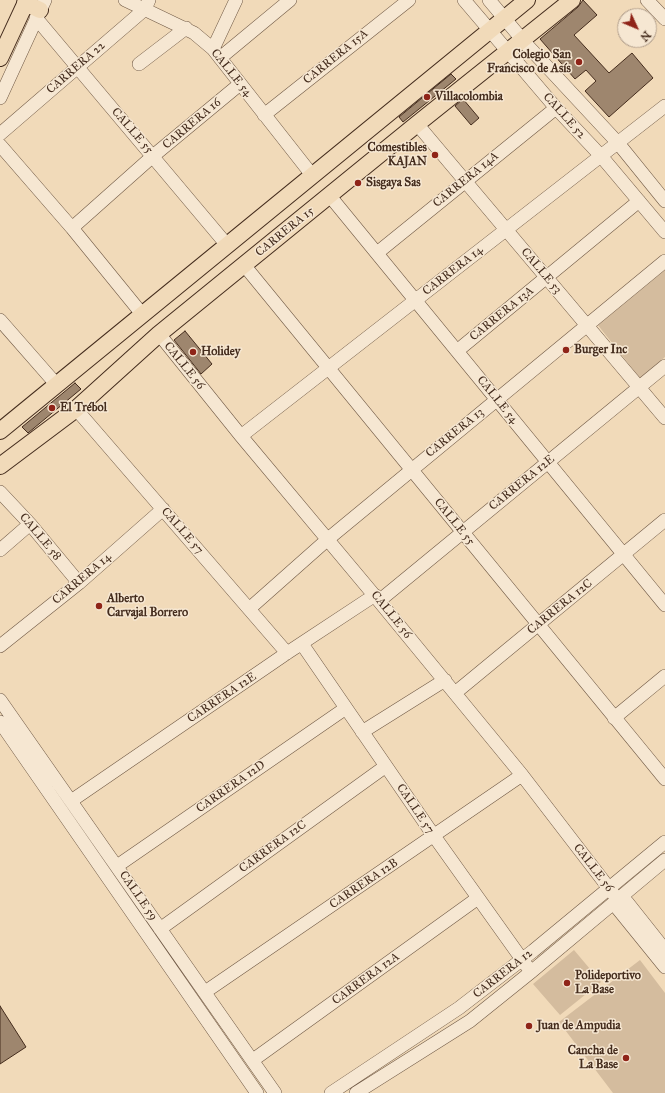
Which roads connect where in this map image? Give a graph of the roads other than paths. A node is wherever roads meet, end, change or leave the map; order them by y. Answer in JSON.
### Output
{"nodes":[{"id":1,"x":125,"y":0,"type":"edge"},
{"id":2,"x":236,"y":0,"type":"edge"},
{"id":3,"x":290,"y":0,"type":"edge"},
{"id":4,"x":408,"y":0,"type":"edge"},
{"id":5,"x":464,"y":0,"type":"edge"},
{"id":6,"x":489,"y":0,"type":"edge"},
{"id":7,"x":527,"y":0,"type":"edge"},
{"id":8,"x":572,"y":0,"type":"edge"},
{"id":9,"x":647,"y":0,"type":"edge"},
{"id":10,"x":26,"y":1,"type":"edge"},
{"id":11,"x":147,"y":5,"type":"edge"},
{"id":12,"x":40,"y":9,"type":"edge"},
{"id":13,"x":504,"y":18,"type":"junction"},
{"id":14,"x":665,"y":19,"type":"edge"},
{"id":15,"x":186,"y":28,"type":"junction"},
{"id":16,"x":489,"y":30,"type":"junction"},
{"id":17,"x":522,"y":39,"type":"junction"},
{"id":18,"x":507,"y":51,"type":"junction"},
{"id":19,"x":216,"y":53,"type":"junction"},
{"id":20,"x":0,"y":58,"type":"edge"},
{"id":21,"x":139,"y":64,"type":"dead end"},
{"id":22,"x":77,"y":68,"type":"junction"},
{"id":23,"x":240,"y":84,"type":"junction"},
{"id":24,"x":0,"y":98,"type":"edge"},
{"id":25,"x":665,"y":106,"type":"edge"},
{"id":26,"x":556,"y":108,"type":"junction"},
{"id":27,"x":264,"y":115,"type":"junction"},
{"id":28,"x":417,"y":124,"type":"junction"},
{"id":29,"x":0,"y":134,"type":"edge"},
{"id":30,"x":618,"y":143,"type":"junction"},
{"id":31,"x":0,"y":145,"type":"edge"},
{"id":32,"x":153,"y":156,"type":"junction"},
{"id":33,"x":601,"y":156,"type":"junction"},
{"id":34,"x":312,"y":175,"type":"junction"},
{"id":35,"x":466,"y":181,"type":"junction"},
{"id":36,"x":330,"y":195,"type":"junction"},
{"id":37,"x":663,"y":195,"type":"edge"},
{"id":38,"x":639,"y":201,"type":"junction"},
{"id":39,"x":72,"y":228,"type":"junction"},
{"id":40,"x":507,"y":230,"type":"junction"},
{"id":41,"x":665,"y":232,"type":"edge"},
{"id":42,"x":227,"y":245,"type":"junction"},
{"id":43,"x":377,"y":253,"type":"junction"},
{"id":44,"x":665,"y":261,"type":"edge"},
{"id":45,"x":244,"y":265,"type":"junction"},
{"id":46,"x":547,"y":278,"type":"junction"},
{"id":47,"x":415,"y":300,"type":"junction"},
{"id":48,"x":142,"y":314,"type":"junction"},
{"id":49,"x":0,"y":320,"type":"edge"},
{"id":50,"x":587,"y":325,"type":"junction"},
{"id":51,"x":159,"y":334,"type":"junction"},
{"id":52,"x":457,"y":351,"type":"junction"},
{"id":53,"x":665,"y":366,"type":"edge"},
{"id":54,"x":328,"y":368,"type":"junction"},
{"id":55,"x":56,"y":384,"type":"junction"},
{"id":56,"x":639,"y":387,"type":"junction"},
{"id":57,"x":497,"y":399,"type":"junction"},
{"id":58,"x":76,"y":409,"type":"junction"},
{"id":59,"x":665,"y":418,"type":"edge"},
{"id":60,"x":0,"y":431,"type":"edge"},
{"id":61,"x":242,"y":436,"type":"junction"},
{"id":62,"x":548,"y":462,"type":"junction"},
{"id":63,"x":0,"y":466,"type":"edge"},
{"id":64,"x":411,"y":470,"type":"junction"},
{"id":65,"x":0,"y":492,"type":"edge"},
{"id":66,"x":163,"y":509,"type":"junction"},
{"id":67,"x":665,"y":520,"type":"edge"},
{"id":68,"x":30,"y":524,"type":"junction"},
{"id":69,"x":462,"y":532,"type":"junction"},
{"id":70,"x":328,"y":539,"type":"junction"},
{"id":71,"x":0,"y":550,"type":"edge"},
{"id":72,"x":623,"y":554,"type":"junction"},
{"id":73,"x":78,"y":583,"type":"junction"},
{"id":74,"x":377,"y":598,"type":"junction"},
{"id":75,"x":665,"y":605,"type":"edge"},
{"id":76,"x":249,"y":609,"type":"junction"},
{"id":77,"x":538,"y":625,"type":"junction"},
{"id":78,"x":302,"y":644,"type":"junction"},
{"id":79,"x":0,"y":646,"type":"edge"},
{"id":80,"x":287,"y":653,"type":"junction"},
{"id":81,"x":665,"y":676,"type":"edge"},
{"id":82,"x":445,"y":680,"type":"junction"},
{"id":83,"x":455,"y":693,"type":"junction"},
{"id":84,"x":0,"y":700,"type":"edge"},
{"id":85,"x":346,"y":708,"type":"junction"},
{"id":86,"x":614,"y":718,"type":"junction"},
{"id":87,"x":0,"y":722,"type":"edge"},
{"id":88,"x":362,"y":732,"type":"junction"},
{"id":89,"x":386,"y":766,"type":"junction"},
{"id":90,"x":522,"y":775,"type":"junction"},
{"id":91,"x":665,"y":779,"type":"edge"},
{"id":92,"x":71,"y":801,"type":"junction"},
{"id":93,"x":434,"y":836,"type":"junction"},
{"id":94,"x":665,"y":842,"type":"edge"},
{"id":95,"x":665,"y":860,"type":"edge"},
{"id":96,"x":116,"y":866,"type":"junction"},
{"id":97,"x":609,"y":888,"type":"junction"},
{"id":98,"x":478,"y":898,"type":"junction"},
{"id":99,"x":618,"y":905,"type":"junction"},
{"id":100,"x":160,"y":929,"type":"junction"},
{"id":101,"x":665,"y":950,"type":"edge"},
{"id":102,"x":522,"y":960,"type":"junction"},
{"id":103,"x":665,"y":967,"type":"edge"},
{"id":104,"x":531,"y":972,"type":"junction"},
{"id":105,"x":205,"y":992,"type":"junction"},
{"id":106,"x":253,"y":1060,"type":"junction"},
{"id":107,"x":257,"y":1093,"type":"edge"},
{"id":108,"x":275,"y":1093,"type":"edge"},
{"id":109,"x":331,"y":1093,"type":"edge"},
{"id":110,"x":356,"y":1093,"type":"edge"}],
"edges":[{"from":1,"to":11,"type":"street","name":"CALLE 54"},
{"from":2,"to":19,"type":"street"},
{"from":3,"to":19,"type":"street"},
{"from":4,"to":27,"type":"street","name":"CARRERA 15A"},
{"from":5,"to":16,"type":"street","name":"CALLE 52"},
{"from":6,"to":13,"type":"street","name":"CALLE 52"},
{"from":7,"to":13,"type":"main road"},
{"from":8,"to":17,"type":"main road","name":"CARRERA 15"},
{"from":9,"to":14,"type":"street"},
{"from":10,"to":12,"type":"main road"},
{"from":10,"to":20,"type":"main road"},
{"from":11,"to":15,"type":"street","name":"CALLE 54"},
{"from":11,"to":22,"type":"street","name":"CARRERA 22"},
{"from":12,"to":22,"type":"street","name":"CALLE 55"},
{"from":12,"to":24,"type":"street"},
{"from":13,"to":16,"type":"main road"},
{"from":13,"to":17,"type":"street","name":"CALLE 52"},
{"from":15,"to":19,"type":"street","name":"CALLE 54"},
{"from":15,"to":21,"type":"street"},
{"from":16,"to":18,"type":"street","name":"CALLE 52"},
{"from":16,"to":34,"type":"main road"},
{"from":17,"to":18,"type":"main road","name":"CARRERA 15"},
{"from":17,"to":30,"type":"street","name":"CALLE 52"},
{"from":18,"to":26,"type":"street","name":"CALLE 52"},
{"from":18,"to":28,"type":"main road","name":"CARRERA 15"},
{"from":19,"to":23,"type":"street","name":"CALLE 54"},
{"from":22,"to":29,"type":"street","name":"CARRERA 22"},
{"from":22,"to":32,"type":"street","name":"CALLE 55"},
{"from":23,"to":27,"type":"street","name":"CALLE 54"},
{"from":23,"to":32,"type":"street","name":"CARRERA 16"},
{"from":25,"to":30,"type":"street","name":"CARRERA 14"},
{"from":26,"to":33,"type":"street","name":"CALLE 52"},
{"from":26,"to":35,"type":"street","name":"CARRERA 14A"},
{"from":27,"to":34,"type":"street","name":"CALLE 54"},
{"from":28,"to":35,"type":"street","name":"CALLE 53"},
{"from":28,"to":36,"type":"main road","name":"CARRERA 15"},
{"from":30,"to":33,"type":"street","name":"CARRERA 14"},
{"from":30,"to":37,"type":"street","name":"CALLE 52"},
{"from":31,"to":39,"type":"street"},
{"from":32,"to":39,"type":"street","name":"CARRERA 16"},
{"from":32,"to":42,"type":"street","name":"CALLE 55"},
{"from":33,"to":38,"type":"street","name":"CALLE 52"},
{"from":33,"to":40,"type":"street","name":"CARRERA 14"},
{"from":34,"to":42,"type":"main road"},
{"from":35,"to":40,"type":"street","name":"CALLE 53"},
{"from":35,"to":43,"type":"street","name":"CARRERA 14A"},
{"from":36,"to":43,"type":"street","name":"CALLE 54"},
{"from":36,"to":45,"type":"main road","name":"CARRERA 15"},
{"from":38,"to":41,"type":"street","name":"CALLE 52"},
{"from":38,"to":46,"type":"street","name":"CARRERA 13A"},
{"from":39,"to":48,"type":"street"},
{"from":40,"to":46,"type":"street","name":"CALLE 53"},
{"from":40,"to":47,"type":"street","name":"CARRERA 14"},
{"from":42,"to":48,"type":"main road"},
{"from":43,"to":47,"type":"street","name":"CALLE 54"},
{"from":44,"to":50,"type":"street","name":"CARRERA 13"},
{"from":45,"to":51,"type":"main road","name":"CARRERA 15"},
{"from":45,"to":54,"type":"street","name":"CALLE 55"},
{"from":46,"to":50,"type":"street","name":"CALLE 53"},
{"from":46,"to":52,"type":"street","name":"CARRERA 13A"},
{"from":47,"to":52,"type":"street","name":"CALLE 54"},
{"from":47,"to":54,"type":"street","name":"CARRERA 14"},
{"from":48,"to":55,"type":"main road"},
{"from":49,"to":55,"type":"street"},
{"from":50,"to":56,"type":"street","name":"CALLE 53"},
{"from":50,"to":57,"type":"street","name":"CARRERA 13"},
{"from":51,"to":58,"type":"main road","name":"CARRERA 15"},
{"from":51,"to":61,"type":"street","name":"CALLE 56"},
{"from":52,"to":57,"type":"street","name":"CALLE 54"},
{"from":53,"to":56,"type":"street","name":"CARRERA 12E"},
{"from":54,"to":61,"type":"street","name":"CARRERA 14"},
{"from":54,"to":64,"type":"street","name":"CALLE 55"},
{"from":55,"to":60,"type":"main road"},
{"from":56,"to":59,"type":"street","name":"CALLE 53"},
{"from":56,"to":62,"type":"street","name":"CARRERA 12E"},
{"from":57,"to":62,"type":"street","name":"CALLE 54"},
{"from":57,"to":64,"type":"street","name":"CARRERA 13"},
{"from":58,"to":63,"type":"main road","name":"CARRERA 15"},
{"from":58,"to":66,"type":"street","name":"CALLE 57"},
{"from":61,"to":70,"type":"street","name":"CALLE 56"},
{"from":62,"to":69,"type":"street","name":"CARRERA 12E"},
{"from":62,"to":72,"type":"street","name":"CALLE 54"},
{"from":64,"to":69,"type":"street","name":"CALLE 55"},
{"from":64,"to":70,"type":"street","name":"CARRERA 13"},
{"from":65,"to":68,"type":"street","name":"CALLE 58"},
{"from":66,"to":73,"type":"street","name":"CARRERA 14"},
{"from":66,"to":76,"type":"street","name":"CALLE 57"},
{"from":67,"to":72,"type":"street","name":"CARRERA 12C"},
{"from":68,"to":71,"type":"street"},
{"from":68,"to":73,"type":"street","name":"CALLE 58"},
{"from":69,"to":74,"type":"street","name":"CARRERA 12E"},
{"from":69,"to":77,"type":"street","name":"CALLE 55"},
{"from":70,"to":74,"type":"street","name":"CALLE 56"},
{"from":70,"to":76,"type":"street","name":"CARRERA 13"},
{"from":72,"to":75,"type":"street","name":"CALLE 54"},
{"from":72,"to":77,"type":"street","name":"CARRERA 12C"},
{"from":73,"to":79,"type":"street","name":"CARRERA 14"},
{"from":74,"to":78,"type":"street","name":"CARRERA 12E"},
{"from":74,"to":82,"type":"street","name":"CALLE 56"},
{"from":76,"to":80,"type":"street","name":"CALLE 57"},
{"from":77,"to":83,"type":"street","name":"CARRERA 12C"},
{"from":77,"to":86,"type":"street","name":"CALLE 55"},
{"from":78,"to":80,"type":"street","name":"CARRERA 12E"},
{"from":78,"to":85,"type":"street","name":"CALLE 57"},
{"from":80,"to":92,"type":"street","name":"CARRERA 12E"},
{"from":81,"to":86,"type":"street"},
{"from":82,"to":83,"type":"street","name":"CALLE 56"},
{"from":82,"to":88,"type":"street"},
{"from":83,"to":90,"type":"street","name":"CALLE 56"},
{"from":84,"to":92,"type":"street","name":"CALLE 59"},
{"from":85,"to":88,"type":"street","name":"CALLE 57"},
{"from":85,"to":96,"type":"street","name":"CARRERA 12D"},
{"from":86,"to":91,"type":"street","name":"CALLE 55"},
{"from":87,"to":107,"type":"street","name":"CALLE 59"},
{"from":88,"to":89,"type":"street","name":"CALLE 57"},
{"from":89,"to":93,"type":"street","name":"CALLE 57"},
{"from":89,"to":100,"type":"street","name":"CARRERA 12C"},
{"from":90,"to":93,"type":"street","name":"CARRERA 12B"},
{"from":90,"to":97,"type":"street","name":"CALLE 56"},
{"from":92,"to":96,"type":"street","name":"CALLE 59"},
{"from":93,"to":98,"type":"street","name":"CALLE 57"},
{"from":93,"to":105,"type":"street","name":"CARRERA 12B"},
{"from":94,"to":97,"type":"street","name":"CARRERA 12"},
{"from":95,"to":99,"type":"street","name":"CARRERA 12"},
{"from":96,"to":100,"type":"street","name":"CALLE 59"},
{"from":97,"to":99,"type":"street","name":"CALLE 56"},
{"from":97,"to":102,"type":"street","name":"CARRERA 12"},
{"from":98,"to":102,"type":"street","name":"CALLE 57"},
{"from":98,"to":106,"type":"street","name":"CARRERA 12A"},
{"from":99,"to":101,"type":"street","name":"CALLE 56"},
{"from":99,"to":103,"type":"street","name":"CALLE 56"},
{"from":99,"to":104,"type":"street","name":"CARRERA 12"},
{"from":100,"to":105,"type":"street","name":"CALLE 59"},
{"from":102,"to":104,"type":"street","name":"CALLE 57"},
{"from":102,"to":109,"type":"street","name":"CARRERA 12"},
{"from":104,"to":110,"type":"street","name":"CARRERA 12"},
{"from":105,"to":106,"type":"street","name":"CALLE 59"},
{"from":106,"to":108,"type":"street","name":"CALLE 59"}]}
